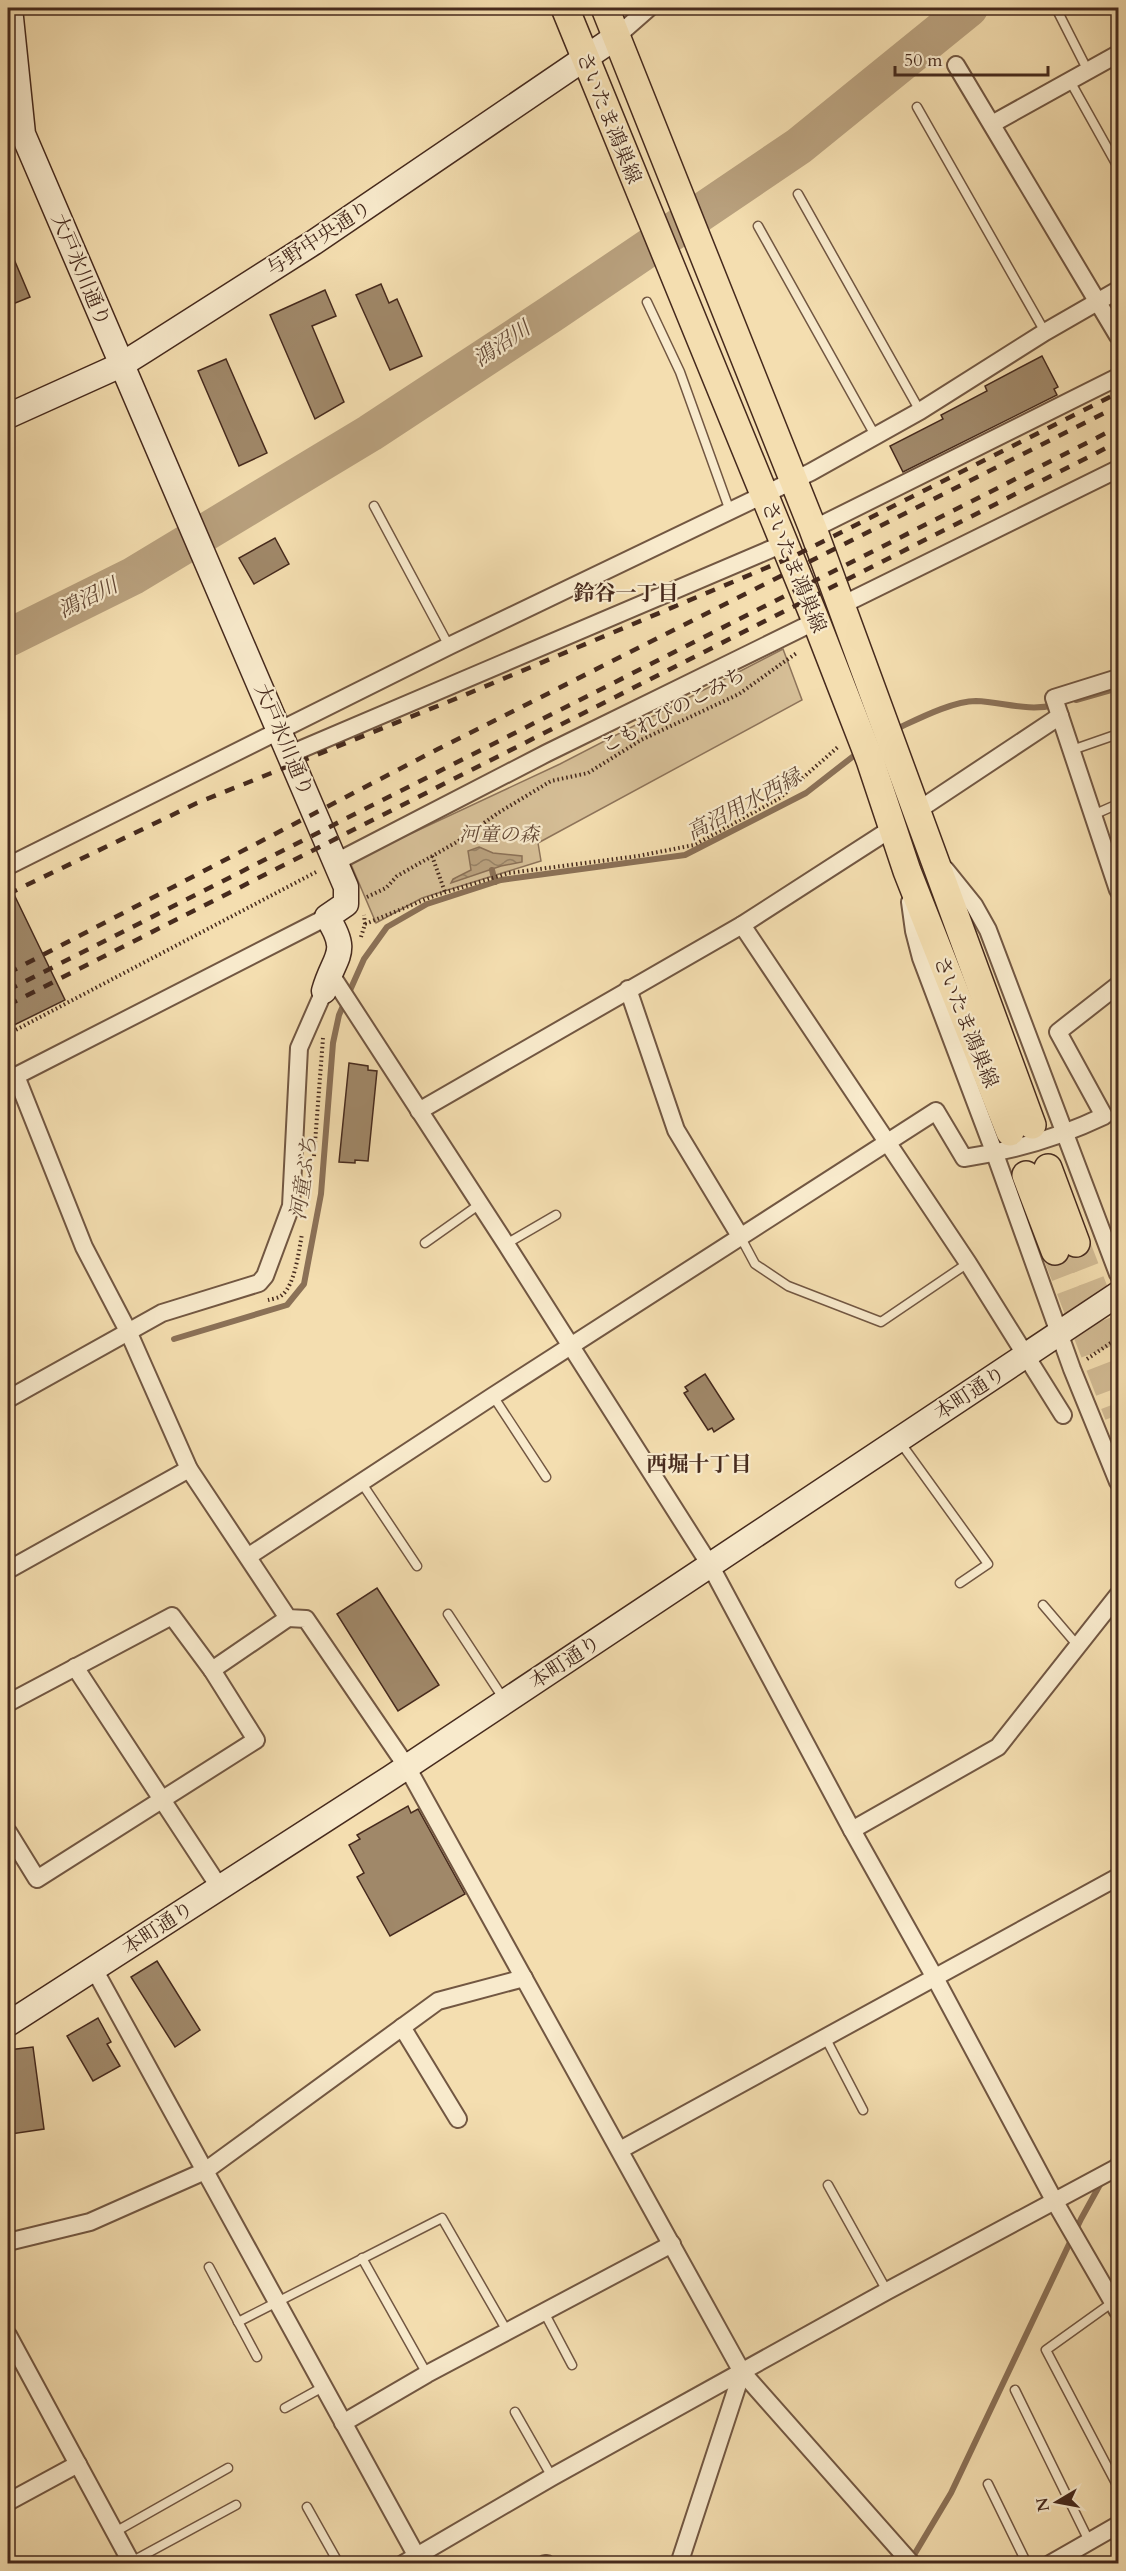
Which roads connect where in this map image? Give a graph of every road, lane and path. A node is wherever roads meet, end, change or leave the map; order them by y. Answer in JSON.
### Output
{"nodes":[{"id":1,"x":10,"y":8,"type":"edge"},
{"id":2,"x":565,"y":8,"type":"edge"},
{"id":3,"x":604,"y":8,"type":"edge"},
{"id":4,"x":649,"y":8,"type":"edge"},
{"id":5,"x":1056,"y":8,"type":"edge"},
{"id":6,"x":616,"y":37,"type":"junction"},
{"id":7,"x":1119,"y":54,"type":"edge"},
{"id":8,"x":585,"y":60,"type":"junction"},
{"id":9,"x":956,"y":65,"type":"dead end"},
{"id":10,"x":1088,"y":71,"type":"junction"},
{"id":11,"x":1070,"y":81,"type":"junction"},
{"id":12,"x":917,"y":107,"type":"dead end"},
{"id":13,"x":992,"y":124,"type":"junction"},
{"id":14,"x":15,"y":137,"type":"edge"},
{"id":15,"x":1119,"y":166,"type":"edge"},
{"id":16,"x":798,"y":194,"type":"dead end"},
{"id":17,"x":758,"y":226,"type":"dead end"},
{"id":18,"x":1119,"y":290,"type":"edge"},
{"id":19,"x":1098,"y":301,"type":"junction"},
{"id":20,"x":647,"y":302,"type":"dead end"},
{"id":21,"x":1045,"y":332,"type":"junction"},
{"id":22,"x":1119,"y":336,"type":"edge"},
{"id":23,"x":121,"y":365,"type":"junction"},
{"id":24,"x":1119,"y":377,"type":"edge"},
{"id":25,"x":920,"y":411,"type":"junction"},
{"id":26,"x":8,"y":416,"type":"edge"},
{"id":27,"x":876,"y":437,"type":"junction"},
{"id":28,"x":1119,"y":469,"type":"edge"},
{"id":29,"x":793,"y":481,"type":"junction"},
{"id":30,"x":765,"y":495,"type":"junction"},
{"id":31,"x":374,"y":506,"type":"dead end"},
{"id":32,"x":730,"y":512,"type":"junction"},
{"id":33,"x":813,"y":529,"type":"junction"},
{"id":34,"x":783,"y":544,"type":"junction"},
{"id":35,"x":842,"y":605,"type":"junction"},
{"id":36,"x":816,"y":621,"type":"junction"},
{"id":37,"x":449,"y":646,"type":"junction"},
{"id":38,"x":800,"y":649,"type":"dead end"},
{"id":39,"x":1119,"y":678,"type":"edge"},
{"id":40,"x":1058,"y":709,"type":"junction"},
{"id":41,"x":280,"y":731,"type":"junction"},
{"id":42,"x":1119,"y":734,"type":"edge"},
{"id":43,"x":848,"y":737,"type":"junction"},
{"id":44,"x":1072,"y":750,"type":"junction"},
{"id":45,"x":290,"y":754,"type":"junction"},
{"id":46,"x":1119,"y":804,"type":"edge"},
{"id":47,"x":917,"y":811,"type":"junction"},
{"id":48,"x":1093,"y":815,"type":"junction"},
{"id":49,"x":894,"y":827,"type":"junction"},
{"id":50,"x":932,"y":851,"type":"junction"},
{"id":51,"x":432,"y":856,"type":"junction"},
{"id":52,"x":336,"y":862,"type":"junction"},
{"id":53,"x":8,"y":866,"type":"edge"},
{"id":54,"x":1118,"y":887,"type":"edge"},
{"id":55,"x":445,"y":892,"type":"junction"},
{"id":56,"x":347,"y":898,"type":"junction"},
{"id":57,"x":327,"y":917,"type":"junction"},
{"id":58,"x":365,"y":924,"type":"dead end"},
{"id":59,"x":742,"y":925,"type":"junction"},
{"id":60,"x":332,"y":984,"type":"junction"},
{"id":61,"x":1119,"y":986,"type":"edge"},
{"id":62,"x":628,"y":989,"type":"junction"},
{"id":63,"x":8,"y":1034,"type":"edge"},
{"id":64,"x":12,"y":1078,"type":"edge"},
{"id":65,"x":419,"y":1111,"type":"junction"},
{"id":66,"x":1067,"y":1132,"type":"junction"},
{"id":67,"x":1012,"y":1137,"type":"junction"},
{"id":68,"x":886,"y":1142,"type":"junction"},
{"id":69,"x":1037,"y":1171,"type":"dead end"},
{"id":70,"x":480,"y":1204,"type":"junction"},
{"id":71,"x":556,"y":1215,"type":"dead end"},
{"id":72,"x":740,"y":1236,"type":"junction"},
{"id":73,"x":425,"y":1243,"type":"dead end"},
{"id":74,"x":506,"y":1244,"type":"junction"},
{"id":75,"x":1066,"y":1247,"type":"tunnel mouth"},
{"id":76,"x":968,"y":1263,"type":"junction"},
{"id":77,"x":1119,"y":1274,"type":"edge"},
{"id":78,"x":1119,"y":1294,"type":"edge"},
{"id":79,"x":128,"y":1331,"type":"junction"},
{"id":80,"x":1059,"y":1334,"type":"junction"},
{"id":81,"x":1119,"y":1338,"type":"edge"},
{"id":82,"x":572,"y":1346,"type":"junction"},
{"id":83,"x":1026,"y":1357,"type":"junction"},
{"id":84,"x":1084,"y":1361,"type":"dead end"},
{"id":85,"x":493,"y":1396,"type":"junction"},
{"id":86,"x":8,"y":1399,"type":"edge"},
{"id":87,"x":1063,"y":1415,"type":"dead end"},
{"id":88,"x":898,"y":1439,"type":"junction"},
{"id":89,"x":189,"y":1469,"type":"junction"},
{"id":90,"x":546,"y":1477,"type":"dead end"},
{"id":91,"x":361,"y":1482,"type":"junction"},
{"id":92,"x":1119,"y":1482,"type":"edge"},
{"id":93,"x":249,"y":1556,"type":"junction"},
{"id":94,"x":710,"y":1565,"type":"junction"},
{"id":95,"x":417,"y":1566,"type":"dead end"},
{"id":96,"x":8,"y":1570,"type":"edge"},
{"id":97,"x":960,"y":1583,"type":"dead end"},
{"id":98,"x":1119,"y":1595,"type":"edge"},
{"id":99,"x":1043,"y":1605,"type":"dead end"},
{"id":100,"x":448,"y":1614,"type":"dead end"},
{"id":101,"x":1113,"y":1614,"type":"edge"},
{"id":102,"x":288,"y":1618,"type":"junction"},
{"id":103,"x":1078,"y":1646,"type":"junction"},
{"id":104,"x":75,"y":1667,"type":"junction"},
{"id":105,"x":212,"y":1670,"type":"junction"},
{"id":106,"x":505,"y":1701,"type":"junction"},
{"id":107,"x":8,"y":1703,"type":"edge"},
{"id":108,"x":406,"y":1767,"type":"junction"},
{"id":109,"x":163,"y":1800,"type":"junction"},
{"id":110,"x":852,"y":1830,"type":"junction"},
{"id":111,"x":8,"y":1832,"type":"edge"},
{"id":112,"x":1119,"y":1877,"type":"edge"},
{"id":113,"x":220,"y":1888,"type":"junction"},
{"id":114,"x":94,"y":1969,"type":"junction"},
{"id":115,"x":934,"y":1976,"type":"junction"},
{"id":116,"x":524,"y":1978,"type":"junction"},
{"id":117,"x":8,"y":2025,"type":"edge"},
{"id":118,"x":402,"y":2027,"type":"junction"},
{"id":119,"x":825,"y":2037,"type":"junction"},
{"id":120,"x":863,"y":2110,"type":"dead end"},
{"id":121,"x":458,"y":2119,"type":"dead end"},
{"id":122,"x":620,"y":2150,"type":"junction"},
{"id":123,"x":1119,"y":2167,"type":"edge"},
{"id":124,"x":205,"y":2171,"type":"junction"},
{"id":125,"x":828,"y":2185,"type":"dead end"},
{"id":126,"x":1055,"y":2202,"type":"junction"},
{"id":127,"x":8,"y":2242,"type":"edge"},
{"id":128,"x":672,"y":2244,"type":"junction"},
{"id":129,"x":362,"y":2258,"type":"junction"},
{"id":130,"x":209,"y":2267,"type":"dead end"},
{"id":131,"x":887,"y":2291,"type":"junction"},
{"id":132,"x":277,"y":2301,"type":"junction"},
{"id":133,"x":1116,"y":2307,"type":"edge"},
{"id":134,"x":544,"y":2312,"type":"junction"},
{"id":135,"x":238,"y":2322,"type":"junction"},
{"id":136,"x":507,"y":2331,"type":"junction"},
{"id":137,"x":8,"y":2335,"type":"edge"},
{"id":138,"x":257,"y":2357,"type":"dead end"},
{"id":139,"x":573,"y":2366,"type":"dead end"},
{"id":140,"x":742,"y":2372,"type":"junction"},
{"id":141,"x":428,"y":2374,"type":"junction"},
{"id":142,"x":323,"y":2387,"type":"junction"},
{"id":143,"x":1015,"y":2390,"type":"dead end"},
{"id":144,"x":285,"y":2408,"type":"dead end"},
{"id":145,"x":515,"y":2412,"type":"dead end"},
{"id":146,"x":343,"y":2423,"type":"junction"},
{"id":147,"x":78,"y":2464,"type":"junction"},
{"id":148,"x":228,"y":2468,"type":"dead end"},
{"id":149,"x":552,"y":2477,"type":"junction"},
{"id":150,"x":988,"y":2484,"type":"dead end"},
{"id":151,"x":1119,"y":2487,"type":"edge"},
{"id":152,"x":8,"y":2502,"type":"edge"},
{"id":153,"x":236,"y":2505,"type":"dead end"},
{"id":154,"x":307,"y":2506,"type":"dead end"},
{"id":155,"x":1119,"y":2525,"type":"edge"},
{"id":156,"x":115,"y":2532,"type":"junction"},
{"id":157,"x":1089,"y":2541,"type":"junction"},
{"id":158,"x":414,"y":2561,"type":"edge"},
{"id":159,"x":132,"y":2563,"type":"edge"},
{"id":160,"x":339,"y":2564,"type":"edge"},
{"id":161,"x":679,"y":2564,"type":"edge"},
{"id":162,"x":912,"y":2564,"type":"edge"},
{"id":163,"x":1027,"y":2564,"type":"edge"},
{"id":164,"x":1050,"y":2564,"type":"edge"}],
"edges":[{"from":1,"to":14,"type":"street","name":"大戸氷川通り"},
{"from":2,"to":8,"type":"main road","name":"さいたま鴻巣線"},
{"from":3,"to":6,"type":"main road","name":"さいたま鴻巣線"},
{"from":4,"to":6,"type":"street"},
{"from":5,"to":10,"type":"lane"},
{"from":6,"to":8,"type":"street","name":"与野中央通り"},
{"from":6,"to":29,"type":"main road","name":"さいたま鴻巣線"},
{"from":7,"to":10,"type":"street"},
{"from":8,"to":23,"type":"street","name":"与野中央通り"},
{"from":8,"to":30,"type":"main road","name":"さいたま鴻巣線"},
{"from":9,"to":13,"type":"street"},
{"from":10,"to":11,"type":"street"},
{"from":11,"to":13,"type":"street"},
{"from":11,"to":15,"type":"lane"},
{"from":12,"to":21,"type":"lane"},
{"from":13,"to":19,"type":"street"},
{"from":14,"to":23,"type":"street","name":"大戸氷川通り"},
{"from":16,"to":25,"type":"lane"},
{"from":17,"to":27,"type":"lane"},
{"from":18,"to":19,"type":"street"},
{"from":19,"to":21,"type":"street"},
{"from":19,"to":22,"type":"street"},
{"from":20,"to":32,"type":"lane"},
{"from":21,"to":25,"type":"street"},
{"from":23,"to":26,"type":"street","name":"与野中央通り"},
{"from":23,"to":41,"type":"street","name":"大戸氷川通り"},
{"from":24,"to":33,"type":"street"},
{"from":25,"to":27,"type":"street"},
{"from":27,"to":29,"type":"street"},
{"from":28,"to":35,"type":"street"},
{"from":29,"to":30,"type":"street"},
{"from":29,"to":33,"type":"main road","name":"さいたま鴻巣線"},
{"from":30,"to":32,"type":"street"},
{"from":30,"to":34,"type":"main road","name":"さいたま鴻巣線"},
{"from":31,"to":37,"type":"lane"},
{"from":32,"to":37,"type":"street"},
{"from":33,"to":35,"type":"main road","name":"さいたま鴻巣線"},
{"from":34,"to":36,"type":"main road","name":"さいたま鴻巣線"},
{"from":34,"to":45,"type":"street"},
{"from":35,"to":47,"type":"main road","name":"さいたま鴻巣線"},
{"from":36,"to":43,"type":"main road","name":"さいたま鴻巣線"},
{"from":36,"to":52,"type":"street"},
{"from":37,"to":41,"type":"street"},
{"from":38,"to":51,"type":"path","name":"こもれびのこみち"},
{"from":39,"to":40,"type":"street"},
{"from":40,"to":44,"type":"street"},
{"from":40,"to":47,"type":"street"},
{"from":41,"to":45,"type":"street","name":"大戸氷川通り"},
{"from":41,"to":53,"type":"street"},
{"from":42,"to":44,"type":"lane"},
{"from":43,"to":49,"type":"main road","name":"さいたま鴻巣線"},
{"from":43,"to":55,"type":"path"},
{"from":44,"to":48,"type":"street"},
{"from":45,"to":52,"type":"street","name":"大戸氷川通り"},
{"from":46,"to":48,"type":"lane"},
{"from":47,"to":50,"type":"main road","name":"さいたま鴻巣線"},
{"from":48,"to":54,"type":"street"},
{"from":49,"to":59,"type":"street"},
{"from":49,"to":67,"type":"main road","name":"さいたま鴻巣線"},
{"from":50,"to":66,"type":"street"},
{"from":50,"to":67,"type":"main road","name":"さいたま鴻巣線"},
{"from":51,"to":55,"type":"path"},
{"from":51,"to":56,"type":"path","name":"こもれびのこみち"},
{"from":52,"to":56,"type":"street","name":"大戸氷川通り"},
{"from":52,"to":63,"type":"path"},
{"from":55,"to":58,"type":"path"},
{"from":56,"to":57,"type":"street"},
{"from":57,"to":60,"type":"street"},
{"from":57,"to":64,"type":"street"},
{"from":59,"to":62,"type":"street"},
{"from":59,"to":68,"type":"street"},
{"from":60,"to":65,"type":"street"},
{"from":60,"to":79,"type":"street"},
{"from":61,"to":66,"type":"street"},
{"from":62,"to":65,"type":"street"},
{"from":62,"to":72,"type":"street"},
{"from":64,"to":79,"type":"street"},
{"from":65,"to":70,"type":"street"},
{"from":66,"to":67,"type":"street"},
{"from":66,"to":77,"type":"street"},
{"from":67,"to":68,"type":"street"},
{"from":67,"to":80,"type":"street"},
{"from":68,"to":72,"type":"street"},
{"from":68,"to":76,"type":"street"},
{"from":69,"to":75,"type":"main road"},
{"from":70,"to":73,"type":"lane"},
{"from":70,"to":74,"type":"street"},
{"from":71,"to":74,"type":"lane"},
{"from":72,"to":76,"type":"lane"},
{"from":72,"to":82,"type":"street"},
{"from":74,"to":82,"type":"street"},
{"from":76,"to":83,"type":"street"},
{"from":78,"to":80,"type":"street","name":"本町通り"},
{"from":79,"to":86,"type":"street"},
{"from":79,"to":89,"type":"street"},
{"from":80,"to":83,"type":"street","name":"本町通り"},
{"from":80,"to":92,"type":"street"},
{"from":81,"to":84,"type":"path"},
{"from":82,"to":85,"type":"street"},
{"from":82,"to":94,"type":"street"},
{"from":83,"to":87,"type":"street"},
{"from":83,"to":88,"type":"street","name":"本町通り"},
{"from":85,"to":90,"type":"lane"},
{"from":85,"to":91,"type":"street"},
{"from":88,"to":94,"type":"street","name":"本町通り"},
{"from":88,"to":97,"type":"lane"},
{"from":89,"to":93,"type":"street"},
{"from":89,"to":96,"type":"street"},
{"from":91,"to":93,"type":"street"},
{"from":91,"to":95,"type":"lane"},
{"from":93,"to":102,"type":"street"},
{"from":94,"to":106,"type":"street","name":"本町通り"},
{"from":94,"to":110,"type":"street"},
{"from":98,"to":101,"type":"street"},
{"from":99,"to":103,"type":"lane"},
{"from":100,"to":106,"type":"lane"},
{"from":101,"to":103,"type":"street"},
{"from":102,"to":105,"type":"street"},
{"from":102,"to":108,"type":"street"},
{"from":103,"to":110,"type":"street"},
{"from":104,"to":105,"type":"street"},
{"from":104,"to":107,"type":"street"},
{"from":104,"to":109,"type":"street"},
{"from":105,"to":109,"type":"street"},
{"from":106,"to":108,"type":"street","name":"本町通り"},
{"from":108,"to":113,"type":"street","name":"本町通り"},
{"from":108,"to":116,"type":"street"},
{"from":109,"to":111,"type":"street"},
{"from":109,"to":113,"type":"street"},
{"from":110,"to":115,"type":"street"},
{"from":112,"to":115,"type":"street"},
{"from":113,"to":114,"type":"street","name":"本町通り"},
{"from":114,"to":117,"type":"street","name":"本町通り"},
{"from":114,"to":124,"type":"street"},
{"from":115,"to":119,"type":"street"},
{"from":115,"to":126,"type":"street"},
{"from":116,"to":118,"type":"street"},
{"from":116,"to":122,"type":"street"},
{"from":118,"to":121,"type":"street"},
{"from":118,"to":124,"type":"street"},
{"from":119,"to":120,"type":"lane"},
{"from":119,"to":122,"type":"street"},
{"from":122,"to":128,"type":"street"},
{"from":123,"to":126,"type":"street"},
{"from":124,"to":127,"type":"street"},
{"from":124,"to":132,"type":"street"},
{"from":125,"to":131,"type":"lane"},
{"from":126,"to":131,"type":"street"},
{"from":126,"to":133,"type":"street"},
{"from":128,"to":134,"type":"street"},
{"from":128,"to":140,"type":"street"},
{"from":129,"to":132,"type":"lane"},
{"from":129,"to":136,"type":"lane"},
{"from":129,"to":141,"type":"lane"},
{"from":130,"to":135,"type":"lane"},
{"from":131,"to":140,"type":"street"},
{"from":132,"to":135,"type":"lane"},
{"from":132,"to":142,"type":"street"},
{"from":133,"to":151,"type":"lane"},
{"from":134,"to":136,"type":"street"},
{"from":134,"to":139,"type":"lane"},
{"from":135,"to":138,"type":"lane"},
{"from":136,"to":141,"type":"street"},
{"from":137,"to":147,"type":"street"},
{"from":140,"to":149,"type":"street"},
{"from":140,"to":161,"type":"street"},
{"from":140,"to":162,"type":"street"},
{"from":141,"to":146,"type":"street"},
{"from":142,"to":144,"type":"lane"},
{"from":142,"to":146,"type":"street"},
{"from":143,"to":157,"type":"lane"},
{"from":145,"to":149,"type":"lane"},
{"from":146,"to":158,"type":"street"},
{"from":147,"to":152,"type":"street"},
{"from":147,"to":156,"type":"street"},
{"from":148,"to":156,"type":"lane"},
{"from":149,"to":158,"type":"street"},
{"from":150,"to":163,"type":"lane"},
{"from":153,"to":159,"type":"lane"},
{"from":154,"to":160,"type":"lane"},
{"from":155,"to":157,"type":"street"},
{"from":156,"to":159,"type":"street"},
{"from":157,"to":164,"type":"street"}]}
